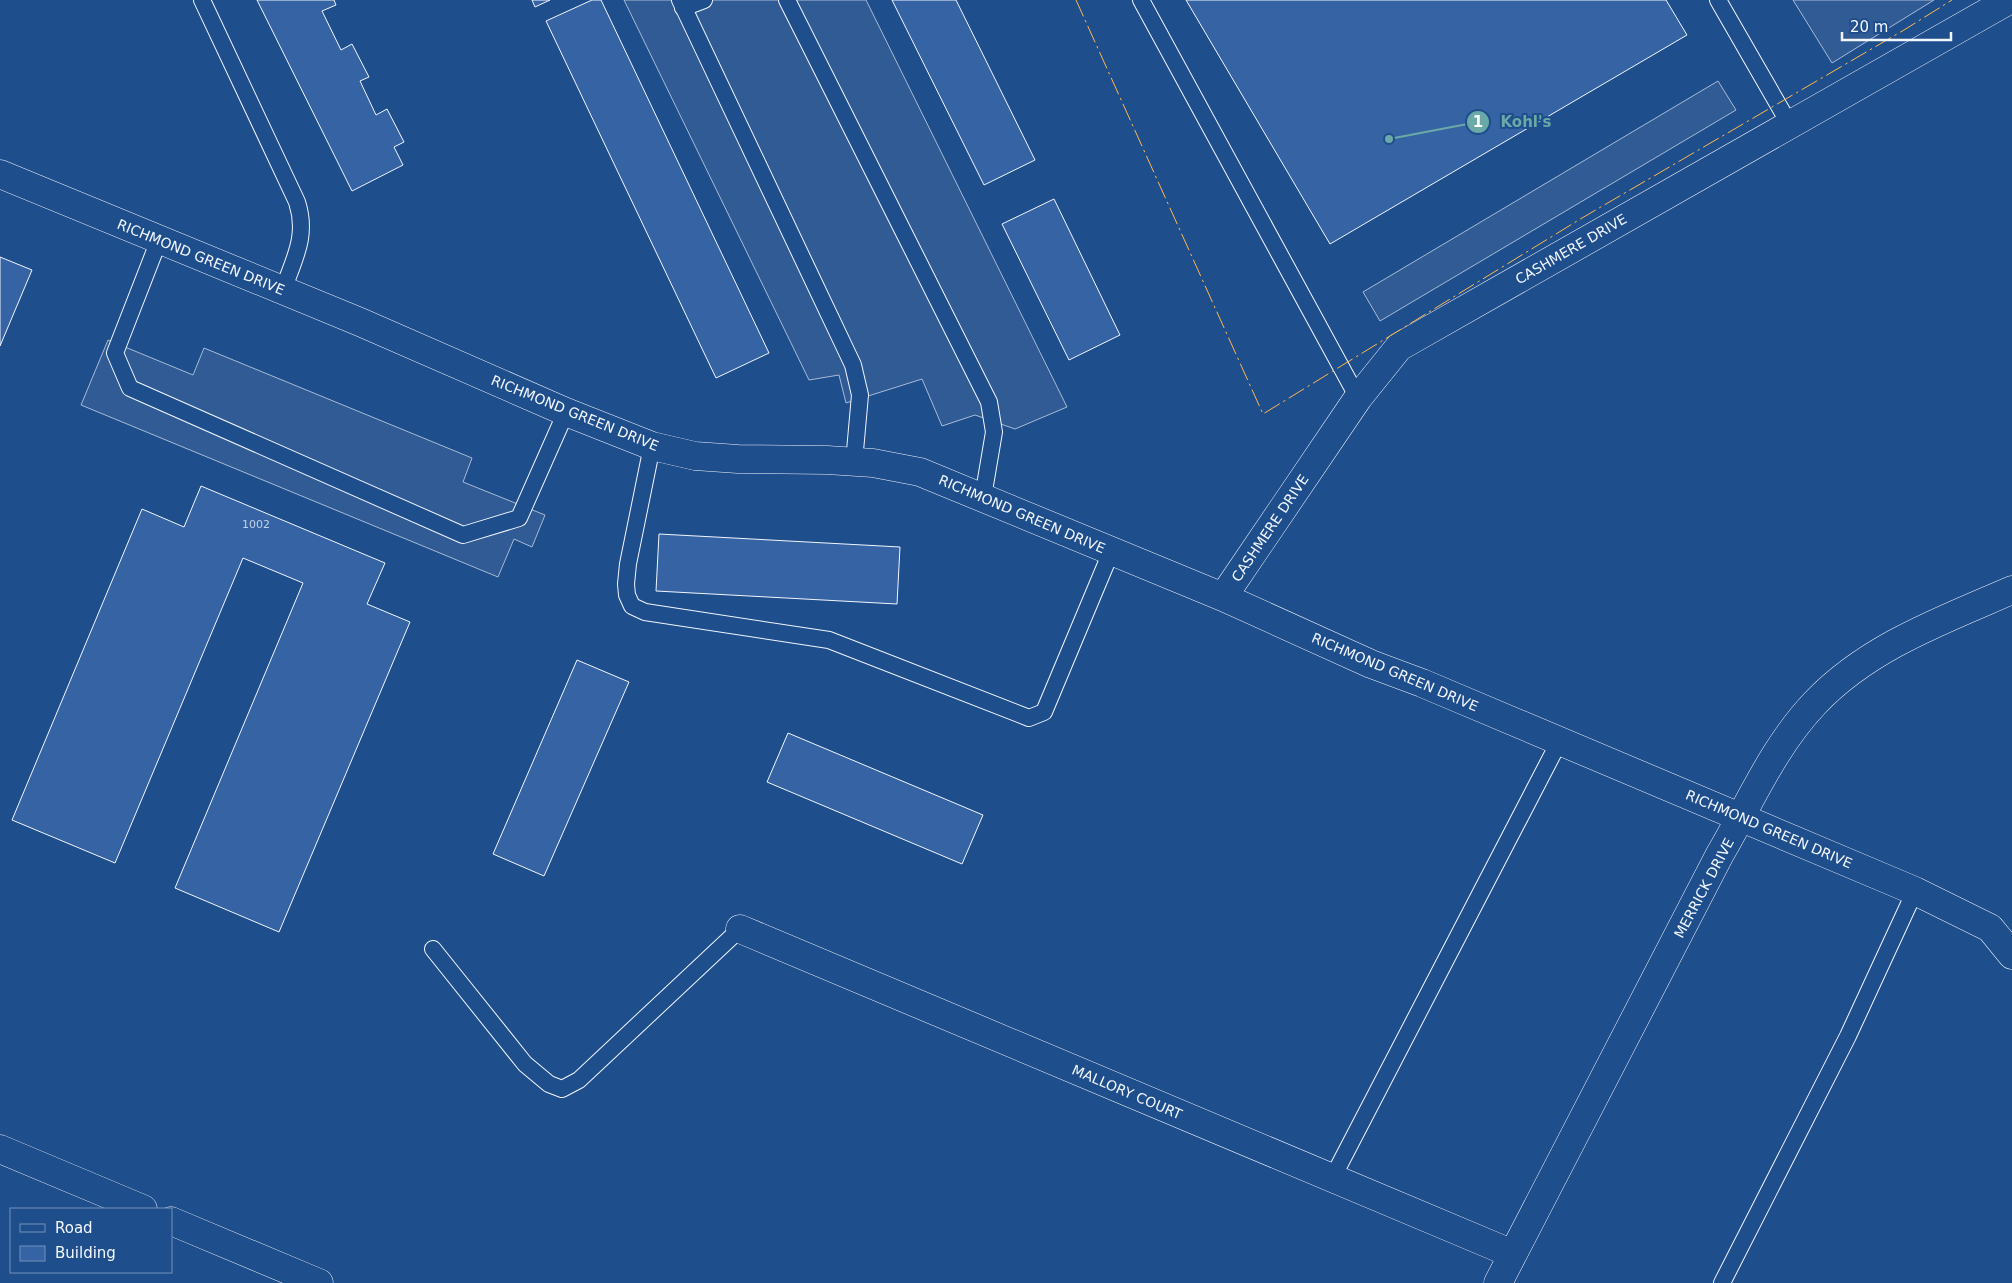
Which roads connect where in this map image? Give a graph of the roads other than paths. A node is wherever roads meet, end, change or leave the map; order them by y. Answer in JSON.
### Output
{"nodes":[{"id":1,"x":202,"y":0,"type":"edge"},
{"id":2,"x":704,"y":0,"type":"edge"},
{"id":3,"x":787,"y":0,"type":"edge"},
{"id":4,"x":1142,"y":0,"type":"edge"},
{"id":5,"x":1718,"y":0,"type":"edge"},
{"id":6,"x":2009,"y":0,"type":"edge"},
{"id":7,"x":682,"y":4,"type":"edge"},
{"id":8,"x":1790,"y":124,"type":"junction"},
{"id":9,"x":0,"y":174,"type":"edge"},
{"id":10,"x":159,"y":240,"type":"junction"},
{"id":11,"x":283,"y":290,"type":"junction"},
{"id":12,"x":1358,"y":398,"type":"junction"},
{"id":13,"x":566,"y":412,"type":"junction"},
{"id":14,"x":652,"y":446,"type":"junction"},
{"id":15,"x":854,"y":462,"type":"junction"},
{"id":16,"x":983,"y":497,"type":"junction"},
{"id":17,"x":1111,"y":552,"type":"junction"},
{"id":18,"x":2012,"y":590,"type":"edge"},
{"id":19,"x":1223,"y":598,"type":"junction"},
{"id":20,"x":1559,"y":742,"type":"junction"},
{"id":21,"x":1742,"y":817,"type":"junction"},
{"id":22,"x":1916,"y":890,"type":"junction"},
{"id":23,"x":740,"y":929,"type":"joint"},
{"id":24,"x":433,"y":950,"type":"dead end"},
{"id":25,"x":2012,"y":955,"type":"edge"},
{"id":26,"x":0,"y":1149,"type":"edge"},
{"id":27,"x":1333,"y":1177,"type":"junction"},
{"id":28,"x":141,"y":1208,"type":"edge"},
{"id":29,"x":172,"y":1221,"type":"edge"},
{"id":30,"x":1513,"y":1254,"type":"junction"},
{"id":31,"x":319,"y":1283,"type":"edge"},
{"id":32,"x":1498,"y":1283,"type":"edge"},
{"id":33,"x":1722,"y":1283,"type":"edge"}],
"edges":[{"from":1,"to":11,"type":"lane"},
{"from":2,"to":7,"type":"lane"},
{"from":3,"to":16,"type":"lane"},
{"from":4,"to":12,"type":"lane"},
{"from":5,"to":8,"type":"lane"},
{"from":6,"to":8,"type":"street","name":"CASHMERE DRIVE"},
{"from":7,"to":15,"type":"lane"},
{"from":8,"to":12,"type":"street","name":"CASHMERE DRIVE"},
{"from":9,"to":10,"type":"street","name":"RICHMOND GREEN DRIVE"},
{"from":10,"to":11,"type":"street","name":"RICHMOND GREEN DRIVE"},
{"from":10,"to":13,"type":"lane"},
{"from":11,"to":13,"type":"street","name":"RICHMOND GREEN DRIVE"},
{"from":12,"to":19,"type":"street","name":"CASHMERE DRIVE"},
{"from":13,"to":14,"type":"street","name":"RICHMOND GREEN DRIVE"},
{"from":14,"to":15,"type":"street","name":"RICHMOND GREEN DRIVE"},
{"from":14,"to":17,"type":"lane"},
{"from":15,"to":16,"type":"street","name":"RICHMOND GREEN DRIVE"},
{"from":16,"to":17,"type":"street","name":"RICHMOND GREEN DRIVE"},
{"from":17,"to":19,"type":"street","name":"RICHMOND GREEN DRIVE"},
{"from":18,"to":21,"type":"street","name":"MERRICK DRIVE"},
{"from":19,"to":20,"type":"street","name":"RICHMOND GREEN DRIVE"},
{"from":20,"to":21,"type":"street","name":"RICHMOND GREEN DRIVE"},
{"from":20,"to":27,"type":"lane"},
{"from":21,"to":22,"type":"street","name":"RICHMOND GREEN DRIVE"},
{"from":21,"to":30,"type":"street","name":"MERRICK DRIVE"},
{"from":22,"to":25,"type":"street","name":"RICHMOND GREEN DRIVE"},
{"from":22,"to":33,"type":"lane"},
{"from":23,"to":24,"type":"lane"},
{"from":23,"to":27,"type":"street","name":"MALLORY COURT"},
{"from":26,"to":28,"type":"street"},
{"from":27,"to":30,"type":"street","name":"MALLORY COURT"},
{"from":29,"to":31,"type":"street"},
{"from":30,"to":32,"type":"street","name":"MERRICK DRIVE"}]}
